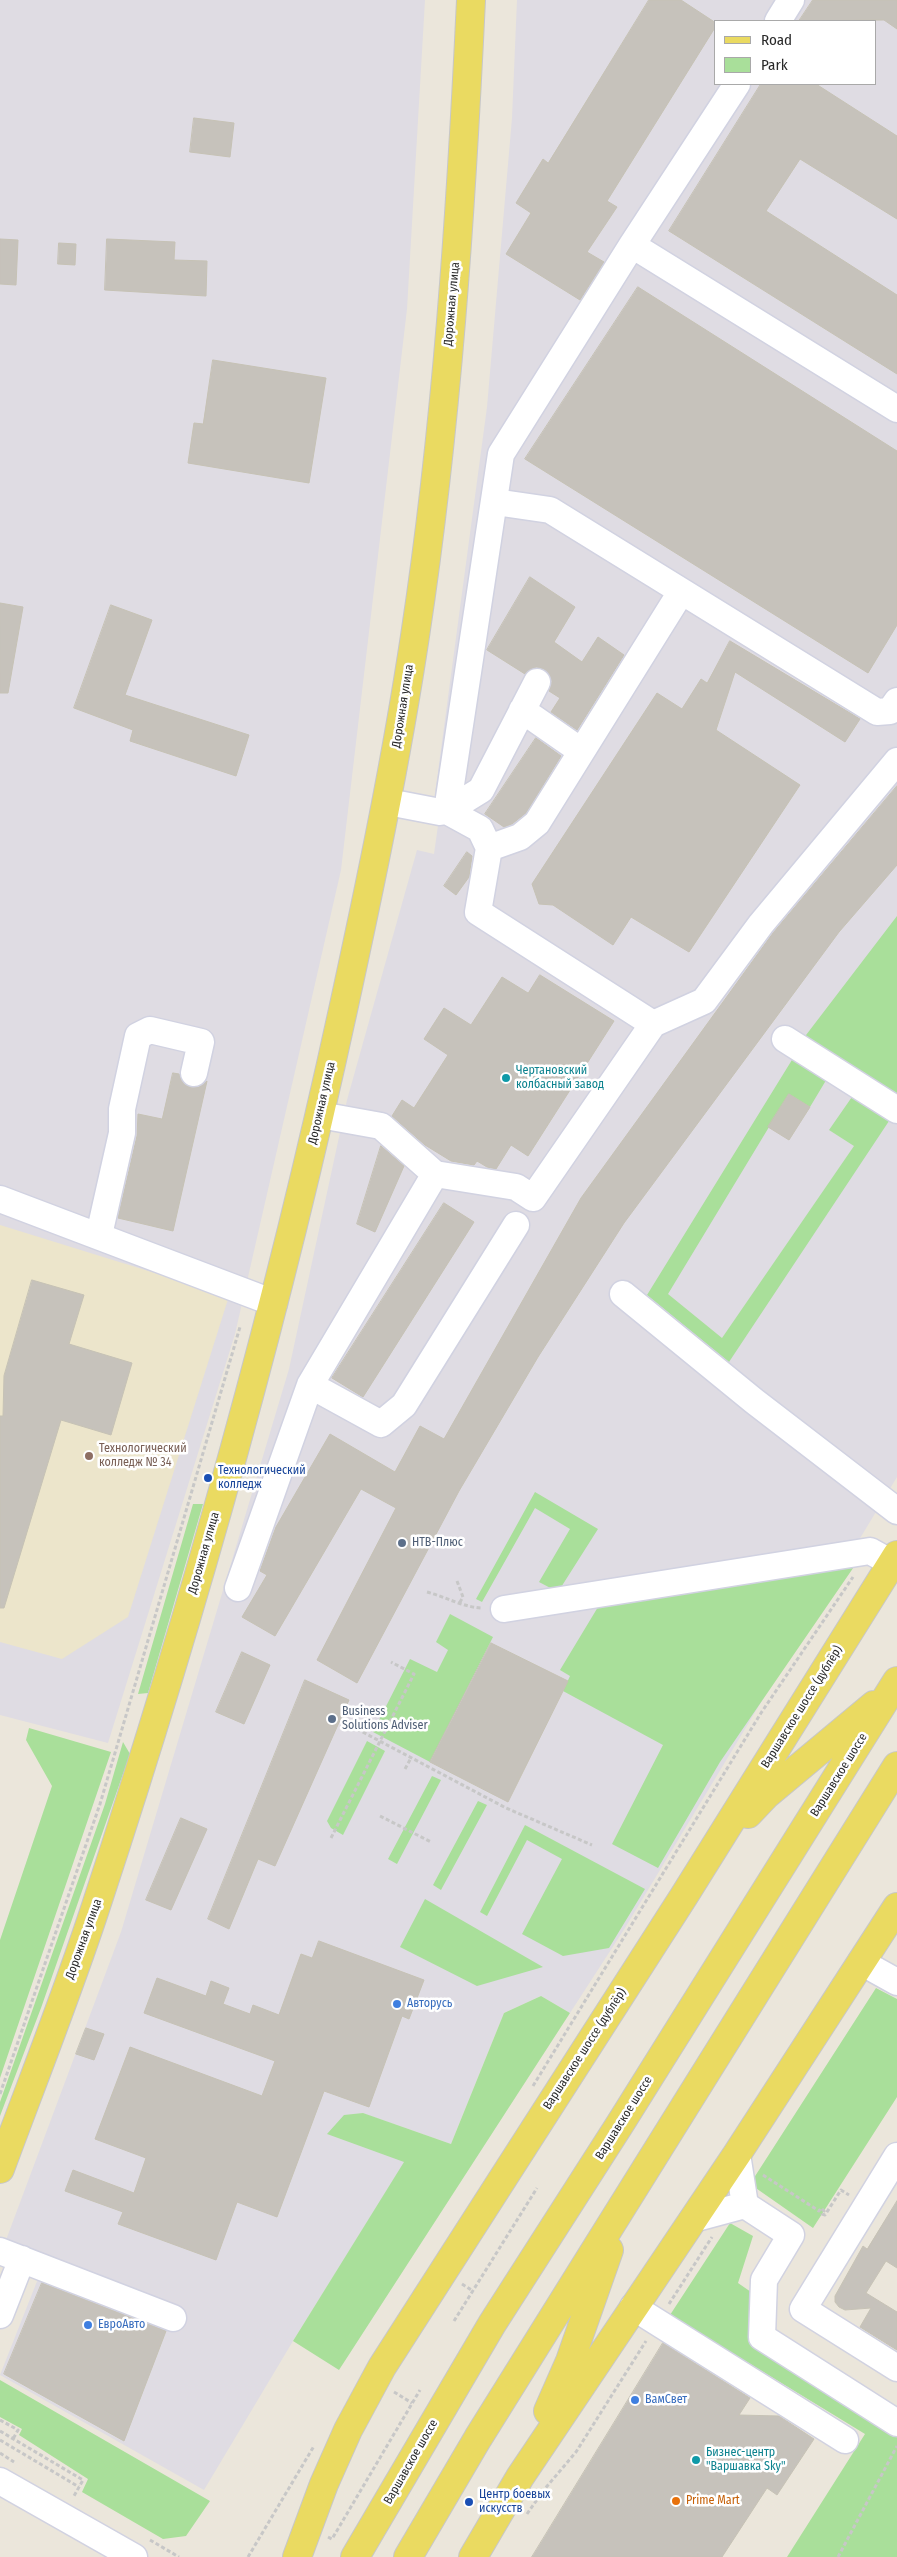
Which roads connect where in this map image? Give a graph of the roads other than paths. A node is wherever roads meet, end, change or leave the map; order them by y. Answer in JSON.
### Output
{"nodes":[{"id":1,"x":471,"y":0,"type":"edge"},
{"id":2,"x":791,"y":0,"type":"edge"},
{"id":3,"x":779,"y":20,"type":"edge"},
{"id":4,"x":736,"y":85,"type":"edge"},
{"id":5,"x":632,"y":245,"type":"junction"},
{"id":6,"x":897,"y":409,"type":"edge"},
{"id":7,"x":495,"y":502,"type":"junction"},
{"id":8,"x":681,"y":592,"type":"junction"},
{"id":9,"x":536,"y":682,"type":"dead end"},
{"id":10,"x":897,"y":701,"type":"edge"},
{"id":11,"x":522,"y":710,"type":"junction"},
{"id":12,"x":581,"y":751,"type":"junction"},
{"id":13,"x":897,"y":761,"type":"edge"},
{"id":14,"x":388,"y":802,"type":"junction"},
{"id":15,"x":447,"y":811,"type":"junction"},
{"id":16,"x":489,"y":848,"type":"junction"},
{"id":17,"x":653,"y":1024,"type":"junction"},
{"id":18,"x":785,"y":1039,"type":"dead end"},
{"id":19,"x":194,"y":1073,"type":"dead end"},
{"id":20,"x":897,"y":1110,"type":"edge"},
{"id":21,"x":320,"y":1114,"type":"junction"},
{"id":22,"x":435,"y":1174,"type":"junction"},
{"id":23,"x":0,"y":1199,"type":"edge"},
{"id":24,"x":516,"y":1225,"type":"dead end"},
{"id":25,"x":99,"y":1235,"type":"junction"},
{"id":26,"x":623,"y":1294,"type":"dead end"},
{"id":27,"x":274,"y":1303,"type":"junction"},
{"id":28,"x":310,"y":1385,"type":"junction"},
{"id":29,"x":897,"y":1511,"type":"edge"},
{"id":30,"x":886,"y":1556,"type":"edge"},
{"id":31,"x":238,"y":1588,"type":"dead end"},
{"id":32,"x":504,"y":1609,"type":"dead end"},
{"id":33,"x":895,"y":1685,"type":"edge"},
{"id":34,"x":897,"y":1766,"type":"edge"},
{"id":35,"x":684,"y":1896,"type":"junction"},
{"id":36,"x":897,"y":1906,"type":"edge"},
{"id":37,"x":861,"y":1962,"type":"junction"},
{"id":38,"x":897,"y":1982,"type":"edge"},
{"id":39,"x":897,"y":2156,"type":"edge"},
{"id":40,"x":746,"y":2162,"type":"junction"},
{"id":41,"x":0,"y":2169,"type":"edge"},
{"id":42,"x":625,"y":2202,"type":"junction"},
{"id":43,"x":744,"y":2205,"type":"junction"},
{"id":44,"x":693,"y":2219,"type":"junction"},
{"id":45,"x":11,"y":2255,"type":"edge"},
{"id":46,"x":633,"y":2306,"type":"junction"},
{"id":47,"x":0,"y":2315,"type":"edge"},
{"id":48,"x":173,"y":2318,"type":"dead end"},
{"id":49,"x":897,"y":2368,"type":"edge"},
{"id":50,"x":897,"y":2423,"type":"edge"},
{"id":51,"x":845,"y":2440,"type":"dead end"},
{"id":52,"x":520,"y":2477,"type":"junction"},
{"id":53,"x":0,"y":2482,"type":"edge"},
{"id":54,"x":134,"y":2557,"type":"edge"},
{"id":55,"x":298,"y":2557,"type":"edge"},
{"id":56,"x":355,"y":2557,"type":"edge"},
{"id":57,"x":408,"y":2557,"type":"edge"},
{"id":58,"x":474,"y":2557,"type":"edge"}],
"edges":[{"from":1,"to":14,"type":"main road","name":"Дорожная улица"},
{"from":2,"to":3,"type":"street"},
{"from":4,"to":5,"type":"street"},
{"from":5,"to":6,"type":"street"},
{"from":5,"to":7,"type":"street"},
{"from":7,"to":8,"type":"street"},
{"from":7,"to":15,"type":"street"},
{"from":8,"to":10,"type":"street"},
{"from":8,"to":12,"type":"street"},
{"from":9,"to":11,"type":"street"},
{"from":11,"to":12,"type":"street"},
{"from":11,"to":15,"type":"street"},
{"from":12,"to":16,"type":"street"},
{"from":13,"to":17,"type":"street"},
{"from":14,"to":15,"type":"street"},
{"from":14,"to":21,"type":"main road","name":"Дорожная улица"},
{"from":15,"to":16,"type":"street"},
{"from":16,"to":17,"type":"street"},
{"from":17,"to":22,"type":"street"},
{"from":18,"to":20,"type":"street"},
{"from":19,"to":25,"type":"street"},
{"from":21,"to":22,"type":"street"},
{"from":21,"to":27,"type":"main road","name":"Дорожная улица"},
{"from":22,"to":28,"type":"street"},
{"from":23,"to":25,"type":"street"},
{"from":24,"to":28,"type":"street"},
{"from":25,"to":27,"type":"street"},
{"from":26,"to":29,"type":"street"},
{"from":27,"to":41,"type":"main road","name":"Дорожная улица"},
{"from":28,"to":31,"type":"street"},
{"from":30,"to":32,"type":"street"},
{"from":30,"to":35,"type":"main road","name":"Варшавское шоссе (дублёр)"},
{"from":33,"to":35,"type":"main road"},
{"from":33,"to":56,"type":"main road","name":"Варшавское шоссе"},
{"from":34,"to":42,"type":"main road"},
{"from":35,"to":55,"type":"main road","name":"Варшавское шоссе (дублёр)"},
{"from":36,"to":37,"type":"main road"},
{"from":37,"to":38,"type":"street"},
{"from":37,"to":40,"type":"main road"},
{"from":39,"to":49,"type":"street"},
{"from":40,"to":43,"type":"street"},
{"from":40,"to":44,"type":"main road"},
{"from":42,"to":52,"type":"main road"},
{"from":42,"to":57,"type":"main road"},
{"from":43,"to":44,"type":"street"},
{"from":43,"to":50,"type":"street"},
{"from":44,"to":46,"type":"main road"},
{"from":45,"to":47,"type":"street"},
{"from":45,"to":48,"type":"street"},
{"from":46,"to":51,"type":"street"},
{"from":46,"to":52,"type":"main road"},
{"from":52,"to":58,"type":"main road"},
{"from":53,"to":54,"type":"street"}]}
